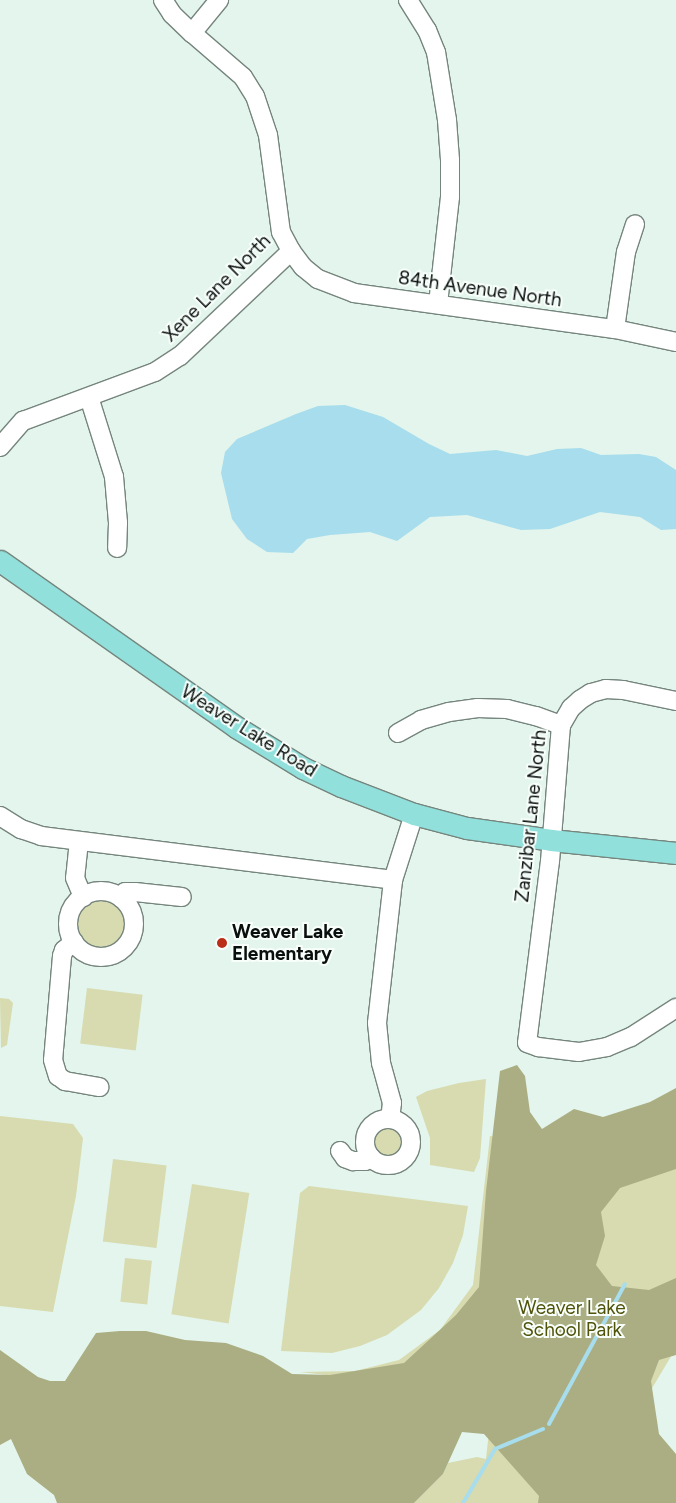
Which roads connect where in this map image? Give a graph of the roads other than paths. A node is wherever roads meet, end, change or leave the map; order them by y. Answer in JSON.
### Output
{"nodes":[{"id":1,"x":163,"y":0,"type":"edge"},
{"id":2,"x":219,"y":0,"type":"edge"},
{"id":3,"x":408,"y":0,"type":"edge"},
{"id":4,"x":192,"y":33,"type":"junction"},
{"id":5,"x":635,"y":224,"type":"dead end"},
{"id":6,"x":291,"y":251,"type":"junction"},
{"id":7,"x":438,"y":304,"type":"junction"},
{"id":8,"x":615,"y":329,"type":"junction"},
{"id":9,"x":676,"y":342,"type":"edge"},
{"id":10,"x":89,"y":397,"type":"junction"},
{"id":11,"x":0,"y":447,"type":"edge"},
{"id":12,"x":117,"y":548,"type":"dead end"},
{"id":13,"x":0,"y":561,"type":"edge"},
{"id":14,"x":676,"y":702,"type":"edge"},
{"id":15,"x":561,"y":725,"type":"junction"},
{"id":16,"x":398,"y":733,"type":"dead end"},
{"id":17,"x":414,"y":814,"type":"junction"},
{"id":18,"x":0,"y":816,"type":"edge"},
{"id":19,"x":551,"y":840,"type":"junction"},
{"id":20,"x":79,"y":841,"type":"junction"},
{"id":21,"x":676,"y":853,"type":"edge"},
{"id":22,"x":393,"y":880,"type":"junction"},
{"id":23,"x":83,"y":897,"type":"junction"},
{"id":24,"x":182,"y":897,"type":"dead end"},
{"id":25,"x":121,"y":898,"type":"junction"},
{"id":26,"x":74,"y":942,"type":"junction"},
{"id":27,"x":676,"y":1008,"type":"edge"},
{"id":28,"x":99,"y":1087,"type":"dead end"},
{"id":29,"x":390,"y":1120,"type":"junction"},
{"id":30,"x":340,"y":1151,"type":"dead end"},
{"id":31,"x":371,"y":1157,"type":"junction"}],
"edges":[{"from":1,"to":4,"type":"street","name":"Xene Lane North"},
{"from":2,"to":4,"type":"street"},
{"from":3,"to":7,"type":"street"},
{"from":4,"to":6,"type":"street","name":"Xene Lane North"},
{"from":5,"to":8,"type":"street"},
{"from":6,"to":7,"type":"street","name":"84th Avenue North"},
{"from":6,"to":10,"type":"street","name":"Xene Lane North"},
{"from":7,"to":8,"type":"street","name":"84th Avenue North"},
{"from":8,"to":9,"type":"street","name":"84th Avenue North"},
{"from":10,"to":11,"type":"street","name":"Xene Lane North"},
{"from":10,"to":12,"type":"street"},
{"from":13,"to":17,"type":"main road","name":"Weaver Lake Road"},
{"from":14,"to":15,"type":"street","name":"Zanzibar Lane North"},
{"from":15,"to":16,"type":"street"},
{"from":15,"to":19,"type":"street","name":"Zanzibar Lane North"},
{"from":17,"to":19,"type":"main road","name":"Weaver Lake Road"},
{"from":17,"to":22,"type":"street"},
{"from":18,"to":20,"type":"street"},
{"from":19,"to":21,"type":"main road","name":"Weaver Lake Road"},
{"from":19,"to":27,"type":"street","name":"Zanzibar Lane North"},
{"from":20,"to":22,"type":"street"},
{"from":20,"to":23,"type":"street"},
{"from":22,"to":29,"type":"street"},
{"from":23,"to":25,"type":"street"},
{"from":23,"to":26,"type":"street"},
{"from":24,"to":25,"type":"street"},
{"from":25,"to":26,"type":"street"},
{"from":26,"to":28,"type":"street"},
{"from":29,"to":31,"type":"street"},
{"from":29,"to":31,"type":"street"},
{"from":30,"to":31,"type":"street"}]}
